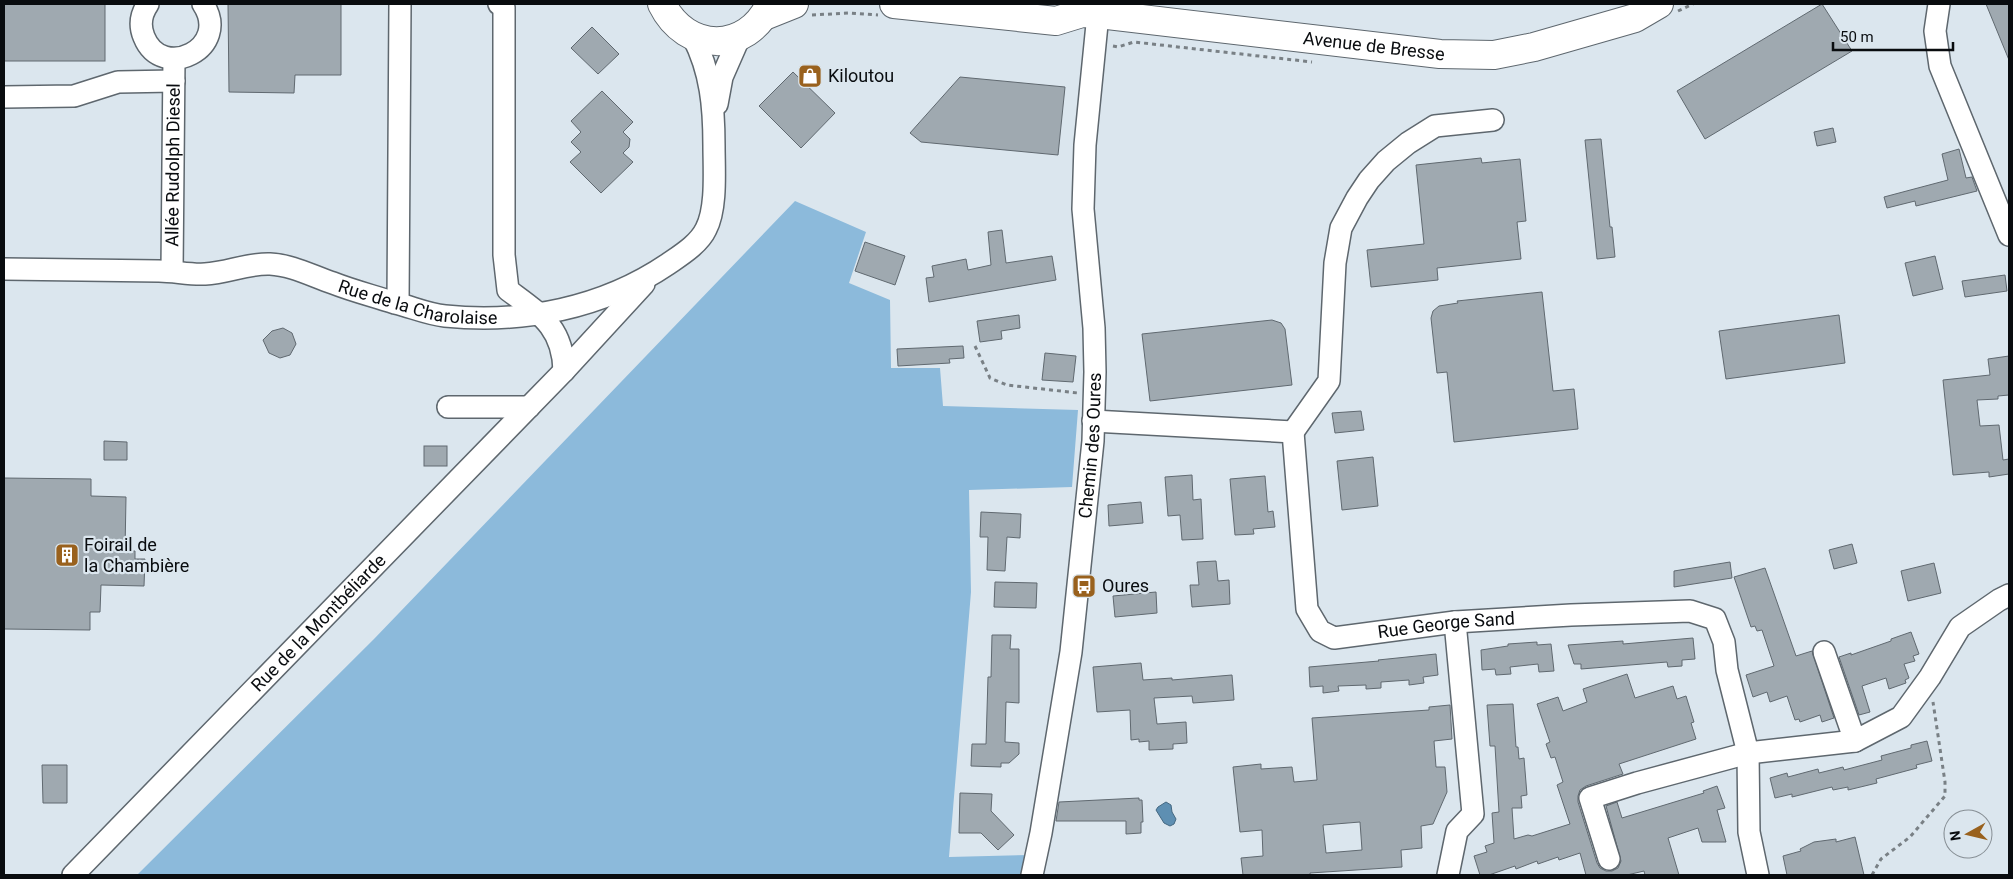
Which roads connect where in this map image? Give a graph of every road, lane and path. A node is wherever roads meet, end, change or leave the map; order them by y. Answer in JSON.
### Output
{"nodes":[{"id":1,"x":148,"y":4,"type":"edge"},
{"id":2,"x":203,"y":4,"type":"edge"},
{"id":3,"x":400,"y":4,"type":"edge"},
{"id":4,"x":499,"y":4,"type":"edge"},
{"id":5,"x":662,"y":4,"type":"edge"},
{"id":6,"x":794,"y":4,"type":"edge"},
{"id":7,"x":894,"y":4,"type":"edge"},
{"id":8,"x":1659,"y":4,"type":"edge"},
{"id":9,"x":1940,"y":4,"type":"edge"},
{"id":10,"x":1086,"y":9,"type":"edge"},
{"id":11,"x":767,"y":10,"type":"edge"},
{"id":12,"x":740,"y":36,"type":"junction"},
{"id":13,"x":693,"y":37,"type":"junction"},
{"id":14,"x":174,"y":59,"type":"junction"},
{"id":15,"x":174,"y":81,"type":"junction"},
{"id":16,"x":4,"y":97,"type":"edge"},
{"id":17,"x":1493,"y":120,"type":"dead end"},
{"id":18,"x":714,"y":124,"type":"junction"},
{"id":19,"x":2009,"y":235,"type":"edge"},
{"id":20,"x":4,"y":269,"type":"edge"},
{"id":21,"x":172,"y":271,"type":"junction"},
{"id":22,"x":652,"y":274,"type":"junction"},
{"id":23,"x":398,"y":303,"type":"junction"},
{"id":24,"x":540,"y":314,"type":"junction"},
{"id":25,"x":975,"y":346,"type":"dead end"},
{"id":26,"x":564,"y":371,"type":"junction"},
{"id":27,"x":1094,"y":395,"type":"junction"},
{"id":28,"x":448,"y":407,"type":"dead end"},
{"id":29,"x":529,"y":407,"type":"junction"},
{"id":30,"x":1093,"y":421,"type":"junction"},
{"id":31,"x":1293,"y":432,"type":"junction"},
{"id":32,"x":2009,"y":595,"type":"edge"},
{"id":33,"x":1455,"y":622,"type":"junction"},
{"id":34,"x":1824,"y":652,"type":"dead end"},
{"id":35,"x":1930,"y":677,"type":"junction"},
{"id":36,"x":1855,"y":741,"type":"junction"},
{"id":37,"x":1748,"y":753,"type":"junction"},
{"id":38,"x":1609,"y":859,"type":"dead end"},
{"id":39,"x":73,"y":875,"type":"edge"},
{"id":40,"x":1032,"y":875,"type":"edge"},
{"id":41,"x":1448,"y":875,"type":"edge"},
{"id":42,"x":1758,"y":875,"type":"edge"},
{"id":43,"x":1872,"y":875,"type":"edge"}],
"edges":[{"from":1,"to":14,"type":"street"},
{"from":2,"to":14,"type":"street"},
{"from":3,"to":23,"type":"street"},
{"from":4,"to":24,"type":"street"},
{"from":5,"to":13,"type":"main road"},
{"from":6,"to":11,"type":"main road"},
{"from":7,"to":10,"type":"main road","name":"Avenue de Bresse"},
{"from":8,"to":10,"type":"main road","name":"Avenue de Bresse"},
{"from":9,"to":19,"type":"street"},
{"from":10,"to":27,"type":"street","name":"Chemin des Oures"},
{"from":11,"to":12,"type":"main road"},
{"from":12,"to":13,"type":"main road"},
{"from":12,"to":18,"type":"street"},
{"from":13,"to":18,"type":"street"},
{"from":14,"to":15,"type":"street","name":"Allée Rudolph Diesel"},
{"from":15,"to":16,"type":"street"},
{"from":15,"to":21,"type":"street","name":"Allée Rudolph Diesel"},
{"from":17,"to":31,"type":"street"},
{"from":18,"to":22,"type":"street","name":"Rue de la Charolaise"},
{"from":20,"to":21,"type":"street","name":"Rue de la Charolaise"},
{"from":21,"to":23,"type":"street","name":"Rue de la Charolaise"},
{"from":22,"to":24,"type":"street","name":"Rue de la Charolaise"},
{"from":22,"to":26,"type":"street","name":"Rue de la Montbéliarde"},
{"from":23,"to":24,"type":"street","name":"Rue de la Charolaise"},
{"from":24,"to":26,"type":"street"},
{"from":25,"to":27,"type":"path"},
{"from":26,"to":29,"type":"street","name":"Rue de la Montbéliarde"},
{"from":27,"to":30,"type":"street","name":"Chemin des Oures"},
{"from":28,"to":29,"type":"street"},
{"from":29,"to":39,"type":"street","name":"Rue de la Montbéliarde"},
{"from":30,"to":31,"type":"street"},
{"from":30,"to":40,"type":"street","name":"Chemin des Oures"},
{"from":31,"to":33,"type":"street","name":"Rue George Sand"},
{"from":32,"to":35,"type":"street"},
{"from":33,"to":37,"type":"street","name":"Rue George Sand"},
{"from":33,"to":41,"type":"street"},
{"from":34,"to":36,"type":"street"},
{"from":35,"to":36,"type":"street"},
{"from":35,"to":43,"type":"path"},
{"from":36,"to":37,"type":"street"},
{"from":37,"to":38,"type":"street"},
{"from":37,"to":42,"type":"street","name":"Rue George Sand"}]}
